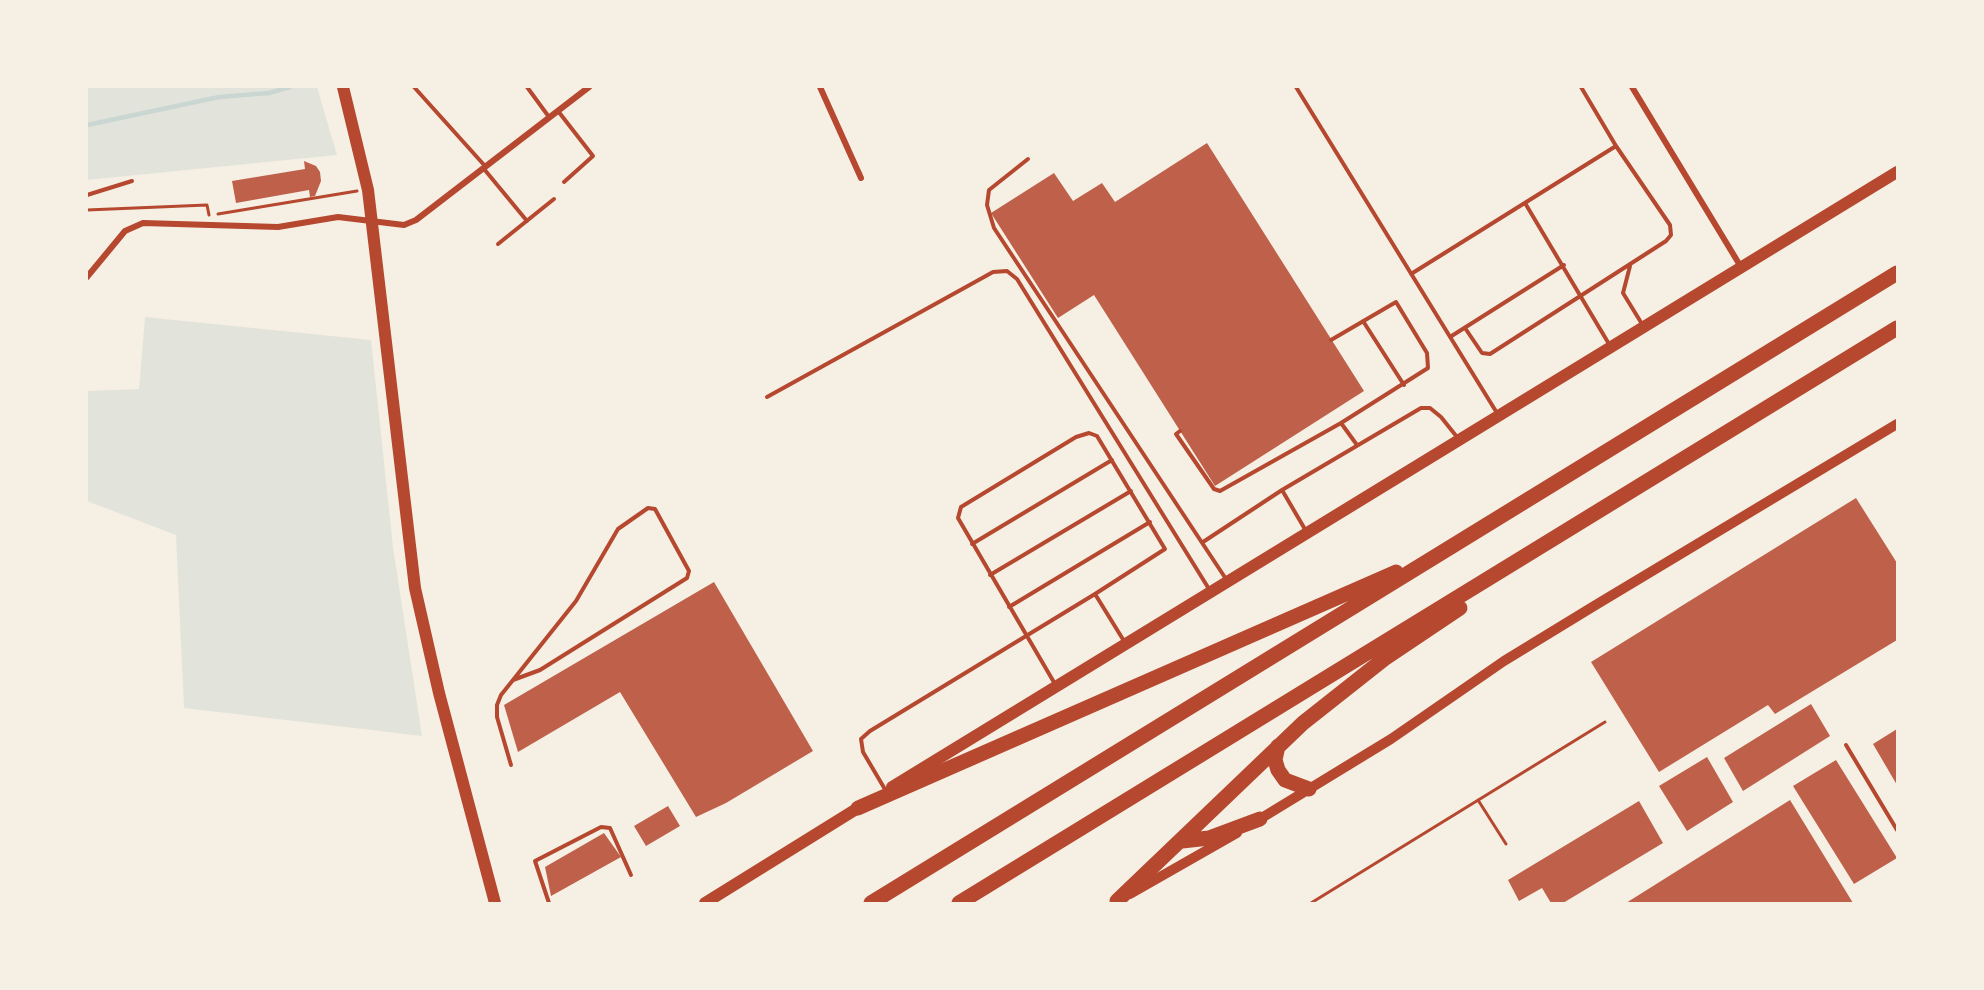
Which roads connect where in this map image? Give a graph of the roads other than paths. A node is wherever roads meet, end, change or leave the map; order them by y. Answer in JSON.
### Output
{"nodes":[{"id":1,"x":343,"y":87,"type":"edge"},
{"id":2,"x":414,"y":87,"type":"edge"},
{"id":3,"x":527,"y":87,"type":"edge"},
{"id":4,"x":589,"y":87,"type":"edge"},
{"id":5,"x":820,"y":87,"type":"edge"},
{"id":6,"x":1296,"y":87,"type":"edge"},
{"id":7,"x":1581,"y":87,"type":"edge"},
{"id":8,"x":1632,"y":87,"type":"edge"},
{"id":9,"x":558,"y":111,"type":"junction"},
{"id":10,"x":550,"y":117,"type":"junction"},
{"id":11,"x":1616,"y":146,"type":"junction"},
{"id":12,"x":1028,"y":159,"type":"dead end"},
{"id":13,"x":485,"y":167,"type":"junction"},
{"id":14,"x":1897,"y":172,"type":"edge"},
{"id":15,"x":861,"y":178,"type":"dead end"},
{"id":16,"x":132,"y":181,"type":"dead end"},
{"id":17,"x":564,"y":182,"type":"dead end"},
{"id":18,"x":87,"y":195,"type":"edge"},
{"id":19,"x":554,"y":199,"type":"dead end"},
{"id":20,"x":1526,"y":202,"type":"junction"},
{"id":21,"x":527,"y":221,"type":"junction"},
{"id":22,"x":372,"y":223,"type":"junction"},
{"id":23,"x":498,"y":244,"type":"dead end"},
{"id":24,"x":1631,"y":264,"type":"junction"},
{"id":25,"x":1564,"y":265,"type":"junction"},
{"id":26,"x":1741,"y":268,"type":"junction"},
{"id":27,"x":1897,"y":273,"type":"edge"},
{"id":28,"x":1411,"y":274,"type":"junction"},
{"id":29,"x":87,"y":277,"type":"edge"},
{"id":30,"x":1581,"y":295,"type":"junction"},
{"id":31,"x":1363,"y":321,"type":"junction"},
{"id":32,"x":1644,"y":327,"type":"junction"},
{"id":33,"x":1465,"y":328,"type":"junction"},
{"id":34,"x":1897,"y":328,"type":"edge"},
{"id":35,"x":1450,"y":337,"type":"junction"},
{"id":36,"x":1331,"y":340,"type":"dead end"},
{"id":37,"x":1611,"y":347,"type":"junction"},
{"id":38,"x":1404,"y":385,"type":"junction"},
{"id":39,"x":767,"y":397,"type":"dead end"},
{"id":40,"x":1755,"y":415,"type":"junction"},
{"id":41,"x":1499,"y":416,"type":"junction"},
{"id":42,"x":1341,"y":423,"type":"junction"},
{"id":43,"x":1897,"y":424,"type":"edge"},
{"id":44,"x":1178,"y":433,"type":"dead end"},
{"id":45,"x":1459,"y":440,"type":"junction"},
{"id":46,"x":1357,"y":445,"type":"junction"},
{"id":47,"x":1112,"y":460,"type":"junction"},
{"id":48,"x":1282,"y":490,"type":"junction"},
{"id":49,"x":1131,"y":491,"type":"junction"},
{"id":50,"x":1150,"y":522,"type":"junction"},
{"id":51,"x":1307,"y":533,"type":"junction"},
{"id":52,"x":1203,"y":542,"type":"junction"},
{"id":53,"x":972,"y":544,"type":"junction"},
{"id":54,"x":1448,"y":549,"type":"junction"},
{"id":55,"x":990,"y":575,"type":"junction"},
{"id":56,"x":1228,"y":582,"type":"junction"},
{"id":57,"x":1211,"y":592,"type":"junction"},
{"id":58,"x":1095,"y":594,"type":"junction"},
{"id":59,"x":1009,"y":607,"type":"junction"},
{"id":60,"x":1027,"y":636,"type":"junction"},
{"id":61,"x":1126,"y":644,"type":"junction"},
{"id":62,"x":513,"y":680,"type":"junction"},
{"id":63,"x":1057,"y":687,"type":"junction"},
{"id":64,"x":1846,"y":745,"type":"dead end"},
{"id":65,"x":1278,"y":746,"type":"junction"},
{"id":66,"x":511,"y":765,"type":"dead end"},
{"id":67,"x":1309,"y":789,"type":"junction"},
{"id":68,"x":886,"y":791,"type":"junction"},
{"id":69,"x":858,"y":808,"type":"junction"},
{"id":70,"x":1260,"y":819,"type":"junction"},
{"id":71,"x":1897,"y":830,"type":"edge"},
{"id":72,"x":1182,"y":841,"type":"junction"},
{"id":73,"x":630,"y":875,"type":"dead end"},
{"id":74,"x":495,"y":899,"type":"edge"},
{"id":75,"x":1116,"y":902,"type":"edge"},
{"id":76,"x":549,"y":903,"type":"edge"},
{"id":77,"x":705,"y":903,"type":"edge"},
{"id":78,"x":871,"y":903,"type":"edge"},
{"id":79,"x":959,"y":903,"type":"edge"}],
"edges":[{"from":1,"to":22,"type":"main road"},
{"from":2,"to":13,"type":"lane"},
{"from":3,"to":10,"type":"lane"},
{"from":4,"to":9,"type":"street"},
{"from":5,"to":15,"type":"street"},
{"from":6,"to":28,"type":"lane"},
{"from":7,"to":11,"type":"lane"},
{"from":8,"to":26,"type":"street"},
{"from":9,"to":10,"type":"street"},
{"from":9,"to":17,"type":"lane"},
{"from":10,"to":13,"type":"street"},
{"from":11,"to":20,"type":"lane"},
{"from":11,"to":24,"type":"lane"},
{"from":12,"to":52,"type":"lane"},
{"from":13,"to":21,"type":"lane"},
{"from":13,"to":22,"type":"street"},
{"from":14,"to":26,"type":"main road"},
{"from":16,"to":18,"type":"lane"},
{"from":19,"to":21,"type":"lane"},
{"from":20,"to":25,"type":"lane"},
{"from":20,"to":28,"type":"lane"},
{"from":21,"to":23,"type":"lane"},
{"from":22,"to":29,"type":"street"},
{"from":22,"to":74,"type":"main road"},
{"from":24,"to":30,"type":"lane"},
{"from":24,"to":32,"type":"lane"},
{"from":25,"to":30,"type":"lane"},
{"from":25,"to":33,"type":"lane"},
{"from":26,"to":32,"type":"main road"},
{"from":27,"to":54,"type":"highway"},
{"from":28,"to":35,"type":"lane"},
{"from":30,"to":33,"type":"lane"},
{"from":30,"to":37,"type":"lane"},
{"from":31,"to":36,"type":"lane"},
{"from":31,"to":38,"type":"lane"},
{"from":31,"to":38,"type":"lane"},
{"from":32,"to":37,"type":"main road"},
{"from":33,"to":35,"type":"lane"},
{"from":34,"to":40,"type":"highway"},
{"from":35,"to":41,"type":"lane"},
{"from":37,"to":41,"type":"main road"},
{"from":38,"to":42,"type":"lane"},
{"from":39,"to":57,"type":"lane"},
{"from":40,"to":65,"type":"highway"},
{"from":40,"to":79,"type":"highway"},
{"from":41,"to":45,"type":"main road"},
{"from":42,"to":44,"type":"lane"},
{"from":42,"to":46,"type":"lane"},
{"from":43,"to":67,"type":"street"},
{"from":45,"to":46,"type":"lane"},
{"from":45,"to":51,"type":"main road"},
{"from":46,"to":48,"type":"lane"},
{"from":47,"to":49,"type":"lane"},
{"from":47,"to":53,"type":"lane"},
{"from":47,"to":53,"type":"lane"},
{"from":48,"to":51,"type":"lane"},
{"from":48,"to":52,"type":"lane"},
{"from":49,"to":50,"type":"lane"},
{"from":49,"to":55,"type":"lane"},
{"from":50,"to":58,"type":"lane"},
{"from":50,"to":59,"type":"lane"},
{"from":51,"to":56,"type":"main road"},
{"from":52,"to":56,"type":"lane"},
{"from":53,"to":55,"type":"lane"},
{"from":54,"to":69,"type":"highway"},
{"from":54,"to":78,"type":"highway"},
{"from":55,"to":59,"type":"lane"},
{"from":56,"to":57,"type":"main road"},
{"from":57,"to":61,"type":"main road"},
{"from":58,"to":60,"type":"lane"},
{"from":58,"to":61,"type":"lane"},
{"from":59,"to":60,"type":"lane"},
{"from":60,"to":63,"type":"lane"},
{"from":60,"to":68,"type":"lane"},
{"from":61,"to":63,"type":"main road"},
{"from":62,"to":62,"type":"lane"},
{"from":62,"to":66,"type":"lane"},
{"from":63,"to":68,"type":"main road"},
{"from":64,"to":71,"type":"lane"},
{"from":65,"to":67,"type":"highway"},
{"from":65,"to":72,"type":"highway"},
{"from":67,"to":70,"type":"street"},
{"from":68,"to":69,"type":"main road"},
{"from":69,"to":77,"type":"main road"},
{"from":70,"to":72,"type":"highway"},
{"from":70,"to":75,"type":"street"},
{"from":72,"to":75,"type":"highway"},
{"from":73,"to":76,"type":"lane"}]}
